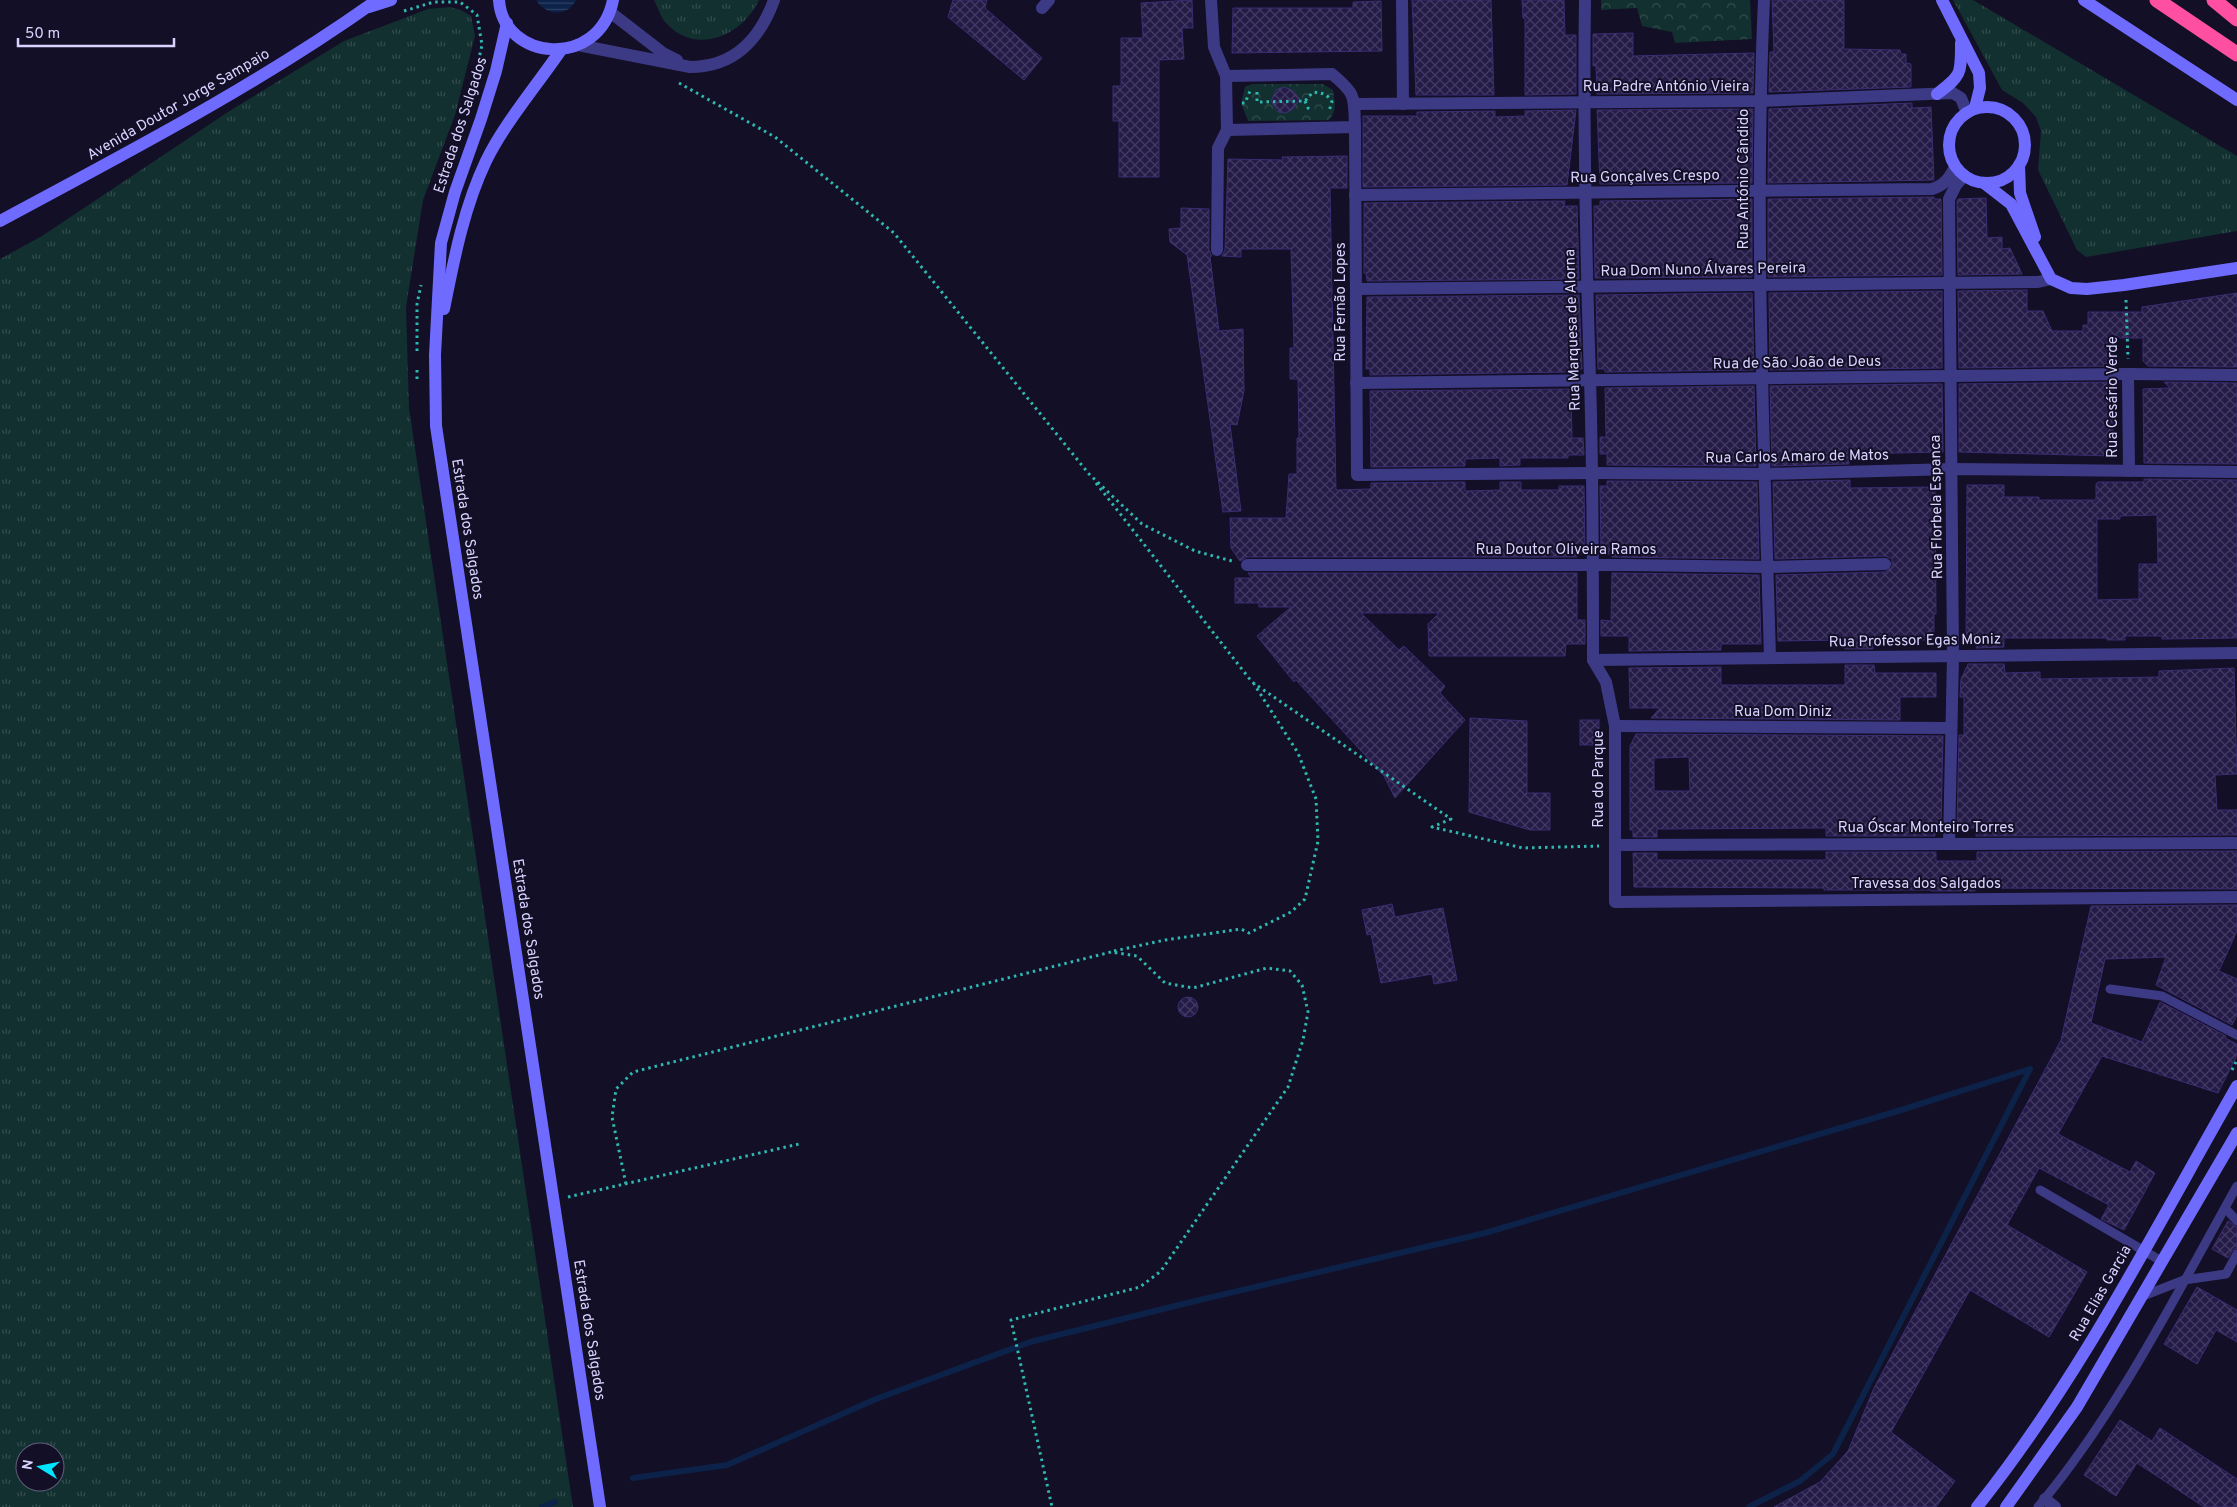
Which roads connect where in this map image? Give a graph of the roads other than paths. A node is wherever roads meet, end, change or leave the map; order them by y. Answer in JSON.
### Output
{"nodes":[{"id":1,"x":391,"y":0,"type":"edge"},
{"id":2,"x":774,"y":0,"type":"edge"},
{"id":3,"x":1211,"y":0,"type":"edge"},
{"id":4,"x":1402,"y":0,"type":"edge"},
{"id":5,"x":1584,"y":0,"type":"edge"},
{"id":6,"x":1764,"y":0,"type":"edge"},
{"id":7,"x":1942,"y":0,"type":"edge"},
{"id":8,"x":2084,"y":0,"type":"edge"},
{"id":9,"x":2158,"y":0,"type":"edge"},
{"id":10,"x":2214,"y":0,"type":"edge"},
{"id":11,"x":496,"y":1,"type":"edge"},
{"id":12,"x":372,"y":4,"type":"edge"},
{"id":13,"x":611,"y":6,"type":"edge"},
{"id":14,"x":2237,"y":19,"type":"edge"},
{"id":15,"x":507,"y":23,"type":"junction"},
{"id":16,"x":1962,"y":41,"type":"junction"},
{"id":17,"x":578,"y":46,"type":"junction"},
{"id":18,"x":561,"y":50,"type":"junction"},
{"id":19,"x":2237,"y":54,"type":"edge"},
{"id":20,"x":690,"y":67,"type":"junction"},
{"id":21,"x":1226,"y":76,"type":"junction"},
{"id":22,"x":1937,"y":94,"type":"junction"},
{"id":23,"x":2237,"y":100,"type":"edge"},
{"id":24,"x":1583,"y":102,"type":"junction"},
{"id":25,"x":1759,"y":102,"type":"junction"},
{"id":26,"x":1354,"y":104,"type":"junction"},
{"id":27,"x":1403,"y":104,"type":"junction"},
{"id":28,"x":1971,"y":110,"type":"junction"},
{"id":29,"x":1355,"y":128,"type":"junction"},
{"id":30,"x":1227,"y":130,"type":"junction"},
{"id":31,"x":2019,"y":166,"type":"junction"},
{"id":32,"x":1960,"y":171,"type":"junction"},
{"id":33,"x":1984,"y":183,"type":"junction"},
{"id":34,"x":1758,"y":190,"type":"junction"},
{"id":35,"x":1586,"y":193,"type":"junction"},
{"id":36,"x":1355,"y":195,"type":"junction"},
{"id":37,"x":0,"y":220,"type":"edge"},
{"id":38,"x":1216,"y":250,"type":"dead end"},
{"id":39,"x":2237,"y":268,"type":"edge"},
{"id":40,"x":2051,"y":279,"type":"junction"},
{"id":41,"x":1950,"y":282,"type":"junction"},
{"id":42,"x":1760,"y":285,"type":"junction"},
{"id":43,"x":1586,"y":287,"type":"junction"},
{"id":44,"x":1356,"y":289,"type":"junction"},
{"id":45,"x":435,"y":356,"type":"junction"},
{"id":46,"x":2128,"y":374,"type":"junction"},
{"id":47,"x":2237,"y":375,"type":"edge"},
{"id":48,"x":1951,"y":376,"type":"junction"},
{"id":49,"x":1763,"y":378,"type":"junction"},
{"id":50,"x":1590,"y":380,"type":"junction"},
{"id":51,"x":1356,"y":382,"type":"junction"},
{"id":52,"x":1952,"y":469,"type":"junction"},
{"id":53,"x":2129,"y":471,"type":"junction"},
{"id":54,"x":2237,"y":472,"type":"edge"},
{"id":55,"x":1591,"y":473,"type":"junction"},
{"id":56,"x":1765,"y":474,"type":"junction"},
{"id":57,"x":1357,"y":475,"type":"joint"},
{"id":58,"x":1885,"y":564,"type":"dead end"},
{"id":59,"x":1247,"y":565,"type":"road end"},
{"id":60,"x":1592,"y":566,"type":"junction"},
{"id":61,"x":1768,"y":567,"type":"junction"},
{"id":62,"x":2237,"y":653,"type":"edge"},
{"id":63,"x":1953,"y":656,"type":"junction"},
{"id":64,"x":1770,"y":658,"type":"junction"},
{"id":65,"x":1593,"y":660,"type":"junction"},
{"id":66,"x":1615,"y":726,"type":"junction"},
{"id":67,"x":1950,"y":728,"type":"junction"},
{"id":68,"x":1949,"y":843,"type":"junction"},
{"id":69,"x":2237,"y":843,"type":"edge"},
{"id":70,"x":1615,"y":845,"type":"junction"},
{"id":71,"x":2237,"y":897,"type":"edge"},
{"id":72,"x":1615,"y":902,"type":"joint"},
{"id":73,"x":2110,"y":989,"type":"dead end"},
{"id":74,"x":2237,"y":1035,"type":"edge"},
{"id":75,"x":2237,"y":1086,"type":"edge"},
{"id":76,"x":2237,"y":1133,"type":"edge"},
{"id":77,"x":2237,"y":1186,"type":"edge"},
{"id":78,"x":2040,"y":1190,"type":"dead end"},
{"id":79,"x":2225,"y":1208,"type":"junction"},
{"id":80,"x":2237,"y":1221,"type":"edge"},
{"id":81,"x":2143,"y":1251,"type":"junction"},
{"id":82,"x":2237,"y":1254,"type":"edge"},
{"id":83,"x":2163,"y":1262,"type":"junction"},
{"id":84,"x":2184,"y":1280,"type":"junction"},
{"id":85,"x":2143,"y":1296,"type":"junction"},
{"id":86,"x":2045,"y":1504,"type":"edge"},
{"id":87,"x":600,"y":1507,"type":"edge"},
{"id":88,"x":1977,"y":1507,"type":"edge"},
{"id":89,"x":2006,"y":1507,"type":"edge"}],
"edges":[{"from":1,"to":12,"type":"main road","name":"Avenida Doutor Jorge Sampaio"},
{"from":2,"to":20,"type":"street"},
{"from":3,"to":21,"type":"street"},
{"from":4,"to":27,"type":"street"},
{"from":5,"to":24,"type":"street","name":"Rua Marquesa de Alorna"},
{"from":6,"to":25,"type":"street","name":"Rua António Cândido"},
{"from":7,"to":16,"type":"main road"},
{"from":8,"to":23,"type":"main road"},
{"from":9,"to":19,"type":"highway"},
{"from":10,"to":14,"type":"highway"},
{"from":11,"to":15,"type":"main road"},
{"from":12,"to":37,"type":"main road","name":"Avenida Doutor Jorge Sampaio"},
{"from":13,"to":17,"type":"main road"},
{"from":13,"to":20,"type":"street"},
{"from":15,"to":18,"type":"main road"},
{"from":15,"to":45,"type":"main road","name":"Estrada dos Salgados"},
{"from":16,"to":22,"type":"main road"},
{"from":16,"to":28,"type":"main road"},
{"from":17,"to":18,"type":"main road"},
{"from":17,"to":20,"type":"street"},
{"from":18,"to":45,"type":"main road","name":"Estrada dos Salgados"},
{"from":21,"to":26,"type":"street","name":"Rua Fernão Lopes"},
{"from":21,"to":30,"type":"street"},
{"from":22,"to":25,"type":"street","name":"Rua Padre António Vieira"},
{"from":22,"to":28,"type":"street","name":"Rua Padre António Vieira"},
{"from":24,"to":25,"type":"street","name":"Rua Padre António Vieira"},
{"from":24,"to":27,"type":"street","name":"Rua Padre António Vieira"},
{"from":24,"to":35,"type":"street","name":"Rua Marquesa de Alorna"},
{"from":25,"to":34,"type":"street","name":"Rua António Cândido"},
{"from":26,"to":27,"type":"street","name":"Rua Padre António Vieira"},
{"from":26,"to":29,"type":"street","name":"Rua Fernão Lopes"},
{"from":28,"to":31,"type":"main road"},
{"from":28,"to":32,"type":"main road"},
{"from":29,"to":30,"type":"street"},
{"from":29,"to":36,"type":"street","name":"Rua Fernão Lopes"},
{"from":30,"to":38,"type":"street"},
{"from":31,"to":33,"type":"main road"},
{"from":31,"to":40,"type":"main road"},
{"from":32,"to":33,"type":"main road"},
{"from":32,"to":34,"type":"street","name":"Rua Gonçalves Crespo"},
{"from":32,"to":41,"type":"street","name":"Rua Florbela Espanca"},
{"from":33,"to":40,"type":"main road"},
{"from":34,"to":35,"type":"street","name":"Rua Gonçalves Crespo"},
{"from":34,"to":42,"type":"street","name":"Rua António Cândido"},
{"from":35,"to":36,"type":"street","name":"Rua Gonçalves Crespo"},
{"from":35,"to":43,"type":"street","name":"Rua Marquesa de Alorna"},
{"from":36,"to":44,"type":"street","name":"Rua Fernão Lopes"},
{"from":39,"to":40,"type":"main road"},
{"from":40,"to":41,"type":"street","name":"Rua Dom Nuno Álvares Pereira"},
{"from":41,"to":42,"type":"street","name":"Rua Dom Nuno Álvares Pereira"},
{"from":41,"to":48,"type":"street","name":"Rua Florbela Espanca"},
{"from":42,"to":43,"type":"street","name":"Rua Dom Nuno Álvares Pereira"},
{"from":42,"to":49,"type":"street","name":"Rua António Cândido"},
{"from":43,"to":44,"type":"street","name":"Rua Dom Nuno Álvares Pereira"},
{"from":43,"to":50,"type":"street","name":"Rua Marquesa de Alorna"},
{"from":44,"to":51,"type":"street","name":"Rua Fernão Lopes"},
{"from":45,"to":87,"type":"main road","name":"Estrada dos Salgados"},
{"from":46,"to":47,"type":"street","name":"Rua de São João de Deus"},
{"from":46,"to":48,"type":"street","name":"Rua de São João de Deus"},
{"from":46,"to":53,"type":"street","name":"Rua Cesário Verde"},
{"from":48,"to":49,"type":"street","name":"Rua de São João de Deus"},
{"from":48,"to":52,"type":"street","name":"Rua Florbela Espanca"},
{"from":49,"to":50,"type":"street","name":"Rua de São João de Deus"},
{"from":49,"to":56,"type":"street","name":"Rua António Cândido"},
{"from":50,"to":51,"type":"street","name":"Rua de São João de Deus"},
{"from":50,"to":55,"type":"street","name":"Rua Marquesa de Alorna"},
{"from":51,"to":57,"type":"street","name":"Rua Fernão Lopes"},
{"from":52,"to":53,"type":"street","name":"Rua Carlos Amaro de Matos"},
{"from":52,"to":56,"type":"street","name":"Rua Carlos Amaro de Matos"},
{"from":52,"to":63,"type":"street","name":"Rua Florbela Espanca"},
{"from":53,"to":54,"type":"street","name":"Rua Carlos Amaro de Matos"},
{"from":55,"to":56,"type":"street","name":"Rua Carlos Amaro de Matos"},
{"from":55,"to":57,"type":"street","name":"Rua Carlos Amaro de Matos"},
{"from":55,"to":60,"type":"street","name":"Rua Marquesa de Alorna"},
{"from":56,"to":61,"type":"street","name":"Rua António Cândido"},
{"from":58,"to":61,"type":"street","name":"Rua Doutor Oliveira Ramos"},
{"from":59,"to":60,"type":"street","name":"Rua Doutor Oliveira Ramos"},
{"from":60,"to":61,"type":"street","name":"Rua Doutor Oliveira Ramos"},
{"from":60,"to":65,"type":"street","name":"Rua Marquesa de Alorna"},
{"from":61,"to":64,"type":"street","name":"Rua António Cândido"},
{"from":62,"to":63,"type":"street","name":"Rua Professor Egas Moniz"},
{"from":63,"to":64,"type":"street","name":"Rua Professor Egas Moniz"},
{"from":63,"to":67,"type":"street","name":"Rua Florbela Espanca"},
{"from":64,"to":65,"type":"street","name":"Rua Professor Egas Moniz"},
{"from":65,"to":66,"type":"street","name":"Rua do Parque"},
{"from":66,"to":67,"type":"street","name":"Rua Dom Diniz"},
{"from":66,"to":70,"type":"street","name":"Rua do Parque"},
{"from":67,"to":68,"type":"street","name":"Rua Florbela Espanca"},
{"from":68,"to":69,"type":"street","name":"Rua Óscar Monteiro Torres"},
{"from":68,"to":70,"type":"street","name":"Rua Óscar Monteiro Torres"},
{"from":70,"to":72,"type":"street","name":"Rua do Parque"},
{"from":71,"to":72,"type":"street","name":"Travessa dos Salgados"},
{"from":73,"to":74,"type":"lane"},
{"from":75,"to":81,"type":"main road","name":"Rua Elias Garcia"},
{"from":76,"to":83,"type":"main road"},
{"from":77,"to":79,"type":"lane"},
{"from":78,"to":81,"type":"lane"},
{"from":79,"to":80,"type":"lane"},
{"from":79,"to":84,"type":"lane"},
{"from":81,"to":83,"type":"lane"},
{"from":81,"to":88,"type":"main road","name":"Rua Elias Garcia"},
{"from":82,"to":84,"type":"lane"},
{"from":83,"to":85,"type":"main road"},
{"from":84,"to":85,"type":"lane"},
{"from":84,"to":86,"type":"lane"},
{"from":85,"to":89,"type":"main road"}]}
